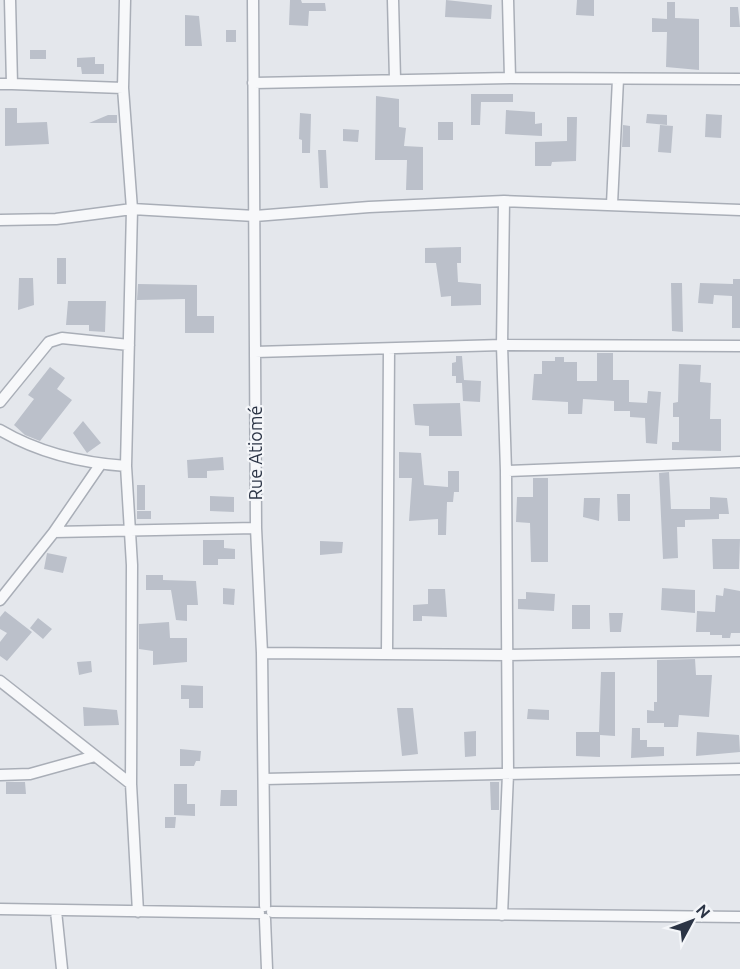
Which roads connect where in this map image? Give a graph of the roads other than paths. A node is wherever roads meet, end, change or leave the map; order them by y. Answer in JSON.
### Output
{"nodes":[{"id":1,"x":10,"y":0,"type":"edge"},
{"id":2,"x":125,"y":0,"type":"edge"},
{"id":3,"x":253,"y":0,"type":"edge"},
{"id":4,"x":393,"y":0,"type":"edge"},
{"id":5,"x":508,"y":0,"type":"edge"},
{"id":6,"x":510,"y":78,"type":"junction"},
{"id":7,"x":396,"y":79,"type":"junction"},
{"id":8,"x":618,"y":79,"type":"junction"},
{"id":9,"x":740,"y":79,"type":"edge"},
{"id":10,"x":253,"y":83,"type":"junction"},
{"id":11,"x":0,"y":84,"type":"edge"},
{"id":12,"x":12,"y":84,"type":"junction"},
{"id":13,"x":123,"y":88,"type":"junction"},
{"id":14,"x":504,"y":201,"type":"junction"},
{"id":15,"x":612,"y":204,"type":"junction"},
{"id":16,"x":132,"y":209,"type":"junction"},
{"id":17,"x":740,"y":210,"type":"edge"},
{"id":18,"x":255,"y":216,"type":"junction"},
{"id":19,"x":0,"y":220,"type":"edge"},
{"id":20,"x":129,"y":345,"type":"junction"},
{"id":21,"x":502,"y":345,"type":"junction"},
{"id":22,"x":740,"y":346,"type":"edge"},
{"id":23,"x":389,"y":349,"type":"junction"},
{"id":24,"x":255,"y":352,"type":"junction"},
{"id":25,"x":0,"y":402,"type":"edge"},
{"id":26,"x":0,"y":430,"type":"edge"},
{"id":27,"x":740,"y":462,"type":"edge"},
{"id":28,"x":100,"y":465,"type":"junction"},
{"id":29,"x":126,"y":466,"type":"junction"},
{"id":30,"x":506,"y":471,"type":"junction"},
{"id":31,"x":255,"y":528,"type":"junction"},
{"id":32,"x":130,"y":530,"type":"junction"},
{"id":33,"x":54,"y":532,"type":"junction"},
{"id":34,"x":0,"y":600,"type":"edge"},
{"id":35,"x":740,"y":651,"type":"edge"},
{"id":36,"x":262,"y":653,"type":"junction"},
{"id":37,"x":387,"y":653,"type":"junction"},
{"id":38,"x":506,"y":655,"type":"junction"},
{"id":39,"x":0,"y":681,"type":"edge"},
{"id":40,"x":95,"y":756,"type":"junction"},
{"id":41,"x":740,"y":769,"type":"edge"},
{"id":42,"x":508,"y":774,"type":"junction"},
{"id":43,"x":0,"y":775,"type":"edge"},
{"id":44,"x":264,"y":779,"type":"junction"},
{"id":45,"x":131,"y":784,"type":"junction"},
{"id":46,"x":0,"y":909,"type":"edge"},
{"id":47,"x":56,"y":911,"type":"junction"},
{"id":48,"x":138,"y":912,"type":"junction"},
{"id":49,"x":265,"y":912,"type":"junction"},
{"id":50,"x":502,"y":915,"type":"junction"},
{"id":51,"x":740,"y":917,"type":"edge"},
{"id":52,"x":62,"y":969,"type":"edge"},
{"id":53,"x":267,"y":969,"type":"edge"}],
"edges":[{"from":1,"to":12,"type":"street"},
{"from":2,"to":13,"type":"street"},
{"from":3,"to":10,"type":"street","name":"Rue Atiomé"},
{"from":4,"to":7,"type":"street"},
{"from":5,"to":6,"type":"street"},
{"from":6,"to":7,"type":"street"},
{"from":6,"to":8,"type":"street"},
{"from":7,"to":10,"type":"street"},
{"from":8,"to":9,"type":"street"},
{"from":8,"to":15,"type":"street"},
{"from":10,"to":18,"type":"street","name":"Rue Atiomé"},
{"from":11,"to":12,"type":"street"},
{"from":12,"to":13,"type":"street"},
{"from":13,"to":16,"type":"street"},
{"from":14,"to":15,"type":"street"},
{"from":14,"to":18,"type":"street"},
{"from":14,"to":21,"type":"street"},
{"from":15,"to":17,"type":"street"},
{"from":16,"to":18,"type":"street"},
{"from":16,"to":19,"type":"street"},
{"from":16,"to":20,"type":"street"},
{"from":18,"to":24,"type":"street","name":"Rue Atiomé"},
{"from":20,"to":25,"type":"street"},
{"from":20,"to":29,"type":"street"},
{"from":21,"to":22,"type":"street"},
{"from":21,"to":23,"type":"street"},
{"from":21,"to":30,"type":"street"},
{"from":23,"to":24,"type":"street"},
{"from":23,"to":37,"type":"street"},
{"from":24,"to":31,"type":"street","name":"Rue Atiomé"},
{"from":26,"to":28,"type":"street"},
{"from":27,"to":30,"type":"street"},
{"from":28,"to":29,"type":"street"},
{"from":28,"to":33,"type":"street"},
{"from":29,"to":32,"type":"street"},
{"from":30,"to":38,"type":"street"},
{"from":31,"to":32,"type":"street"},
{"from":31,"to":36,"type":"street","name":"Rue Atiomé"},
{"from":32,"to":33,"type":"street"},
{"from":32,"to":45,"type":"street"},
{"from":33,"to":34,"type":"street"},
{"from":35,"to":38,"type":"street"},
{"from":36,"to":37,"type":"street"},
{"from":36,"to":44,"type":"street","name":"Rue Atiomé"},
{"from":37,"to":38,"type":"street"},
{"from":38,"to":42,"type":"street"},
{"from":39,"to":40,"type":"street"},
{"from":40,"to":43,"type":"street"},
{"from":40,"to":45,"type":"street"},
{"from":41,"to":42,"type":"street"},
{"from":42,"to":44,"type":"street"},
{"from":42,"to":50,"type":"street"},
{"from":44,"to":49,"type":"street","name":"Rue Atiomé"},
{"from":45,"to":48,"type":"street"},
{"from":46,"to":47,"type":"street"},
{"from":47,"to":48,"type":"street"},
{"from":47,"to":52,"type":"street"},
{"from":48,"to":49,"type":"street"},
{"from":49,"to":50,"type":"street"},
{"from":49,"to":53,"type":"street","name":"Rue Atiomé"},
{"from":50,"to":51,"type":"street"}]}
